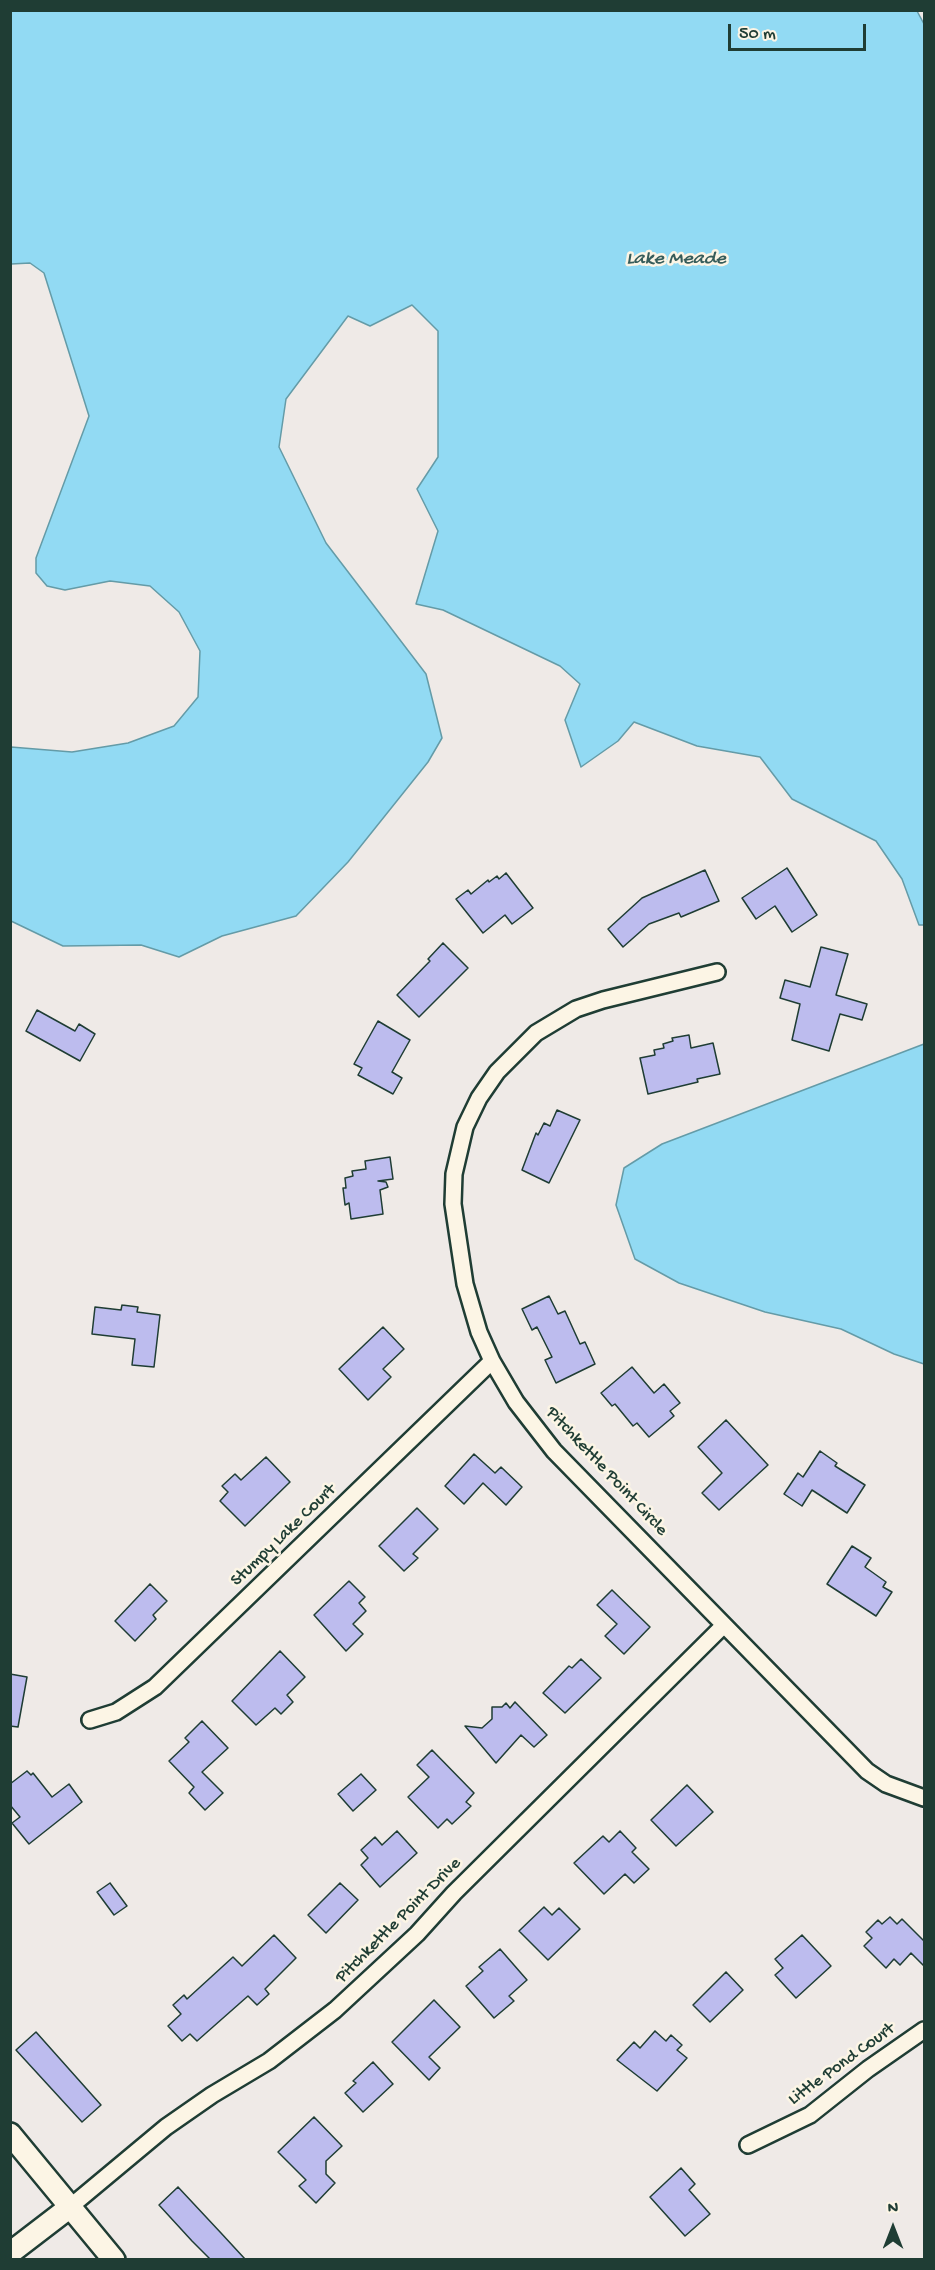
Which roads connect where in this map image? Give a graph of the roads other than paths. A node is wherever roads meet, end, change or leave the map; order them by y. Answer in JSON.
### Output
{"nodes":[{"id":1,"x":717,"y":972,"type":"dead end"},
{"id":2,"x":492,"y":1360,"type":"junction"},
{"id":3,"x":724,"y":1625,"type":"junction"},
{"id":4,"x":90,"y":1720,"type":"dead end"},
{"id":5,"x":924,"y":1798,"type":"edge"},
{"id":6,"x":924,"y":2030,"type":"edge"},
{"id":7,"x":10,"y":2134,"type":"edge"},
{"id":8,"x":748,"y":2145,"type":"dead end"},
{"id":9,"x":70,"y":2207,"type":"junction"},
{"id":10,"x":10,"y":2253,"type":"edge"},
{"id":11,"x":114,"y":2259,"type":"edge"}],
"edges":[{"from":1,"to":2,"type":"street","name":"Pitchkettle Point Circle"},
{"from":2,"to":3,"type":"street","name":"Pitchkettle Point Circle"},
{"from":2,"to":4,"type":"street","name":"Stumpy Lake Court"},
{"from":3,"to":5,"type":"street","name":"Pitchkettle Point Circle"},
{"from":3,"to":9,"type":"street","name":"Pitchkettle Point Drive"},
{"from":6,"to":8,"type":"street","name":"Little Pond Court"},
{"from":7,"to":9,"type":"main road"},
{"from":9,"to":10,"type":"main road"},
{"from":9,"to":11,"type":"main road"}]}
